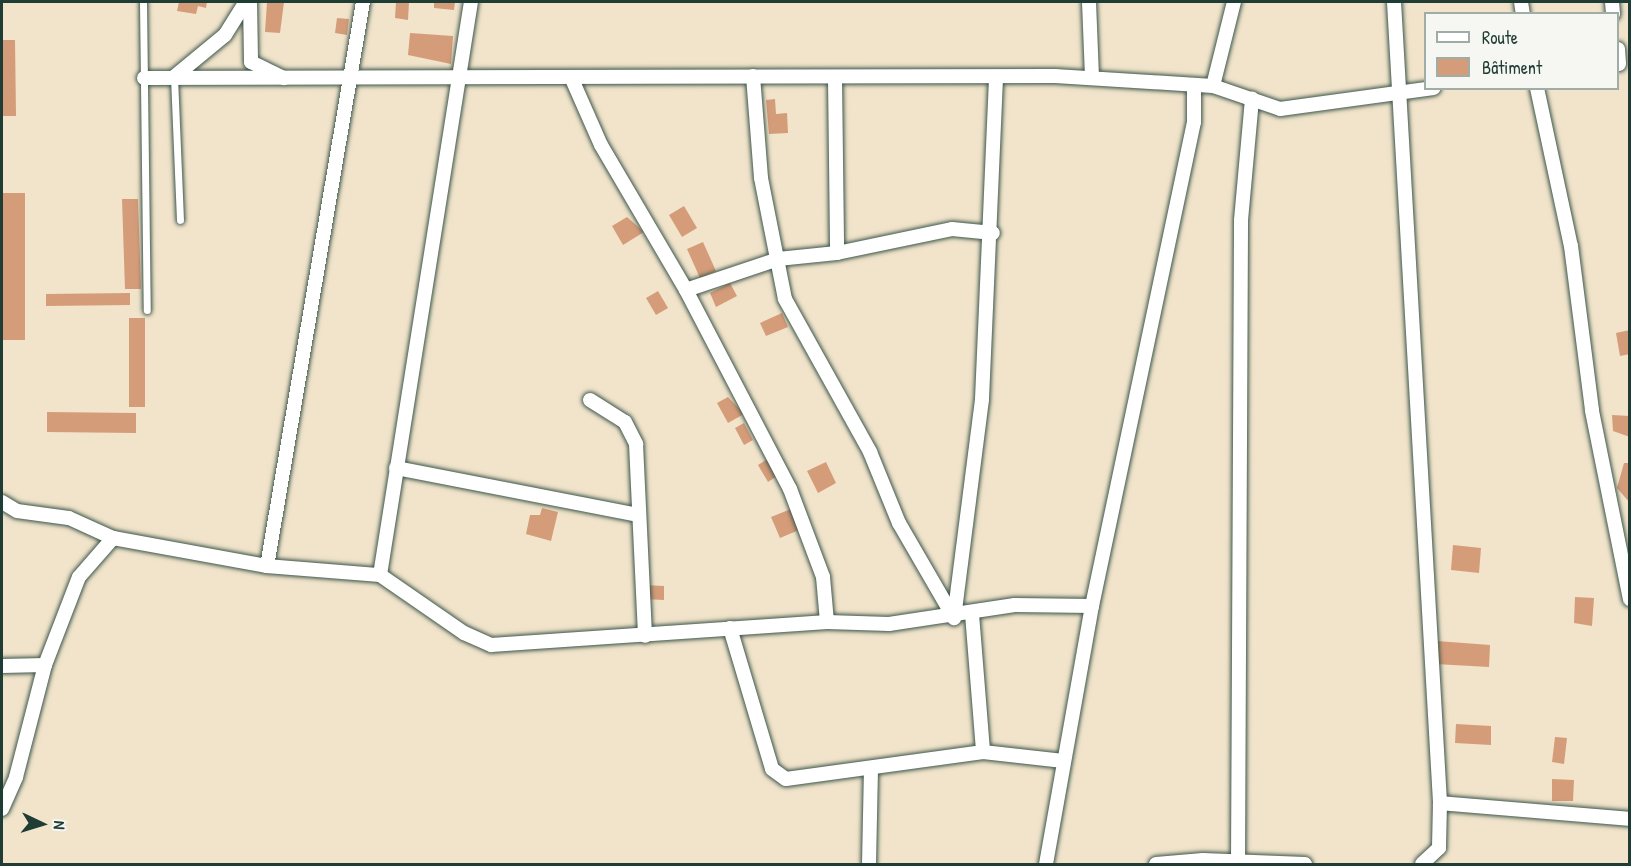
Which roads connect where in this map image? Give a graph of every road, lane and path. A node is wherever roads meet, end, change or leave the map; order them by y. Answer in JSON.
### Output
{"nodes":[{"id":1,"x":143,"y":2,"type":"edge"},
{"id":2,"x":248,"y":2,"type":"edge"},
{"id":3,"x":363,"y":2,"type":"edge"},
{"id":4,"x":471,"y":2,"type":"edge"},
{"id":5,"x":1089,"y":2,"type":"edge"},
{"id":6,"x":1234,"y":2,"type":"edge"},
{"id":7,"x":1394,"y":2,"type":"edge"},
{"id":8,"x":457,"y":75,"type":"junction"},
{"id":9,"x":174,"y":76,"type":"junction"},
{"id":10,"x":351,"y":76,"type":"junction"},
{"id":11,"x":753,"y":76,"type":"junction"},
{"id":12,"x":571,"y":77,"type":"junction"},
{"id":13,"x":144,"y":78,"type":"junction"},
{"id":14,"x":835,"y":78,"type":"junction"},
{"id":15,"x":1092,"y":78,"type":"junction"},
{"id":16,"x":996,"y":79,"type":"junction"},
{"id":17,"x":289,"y":81,"type":"junction"},
{"id":18,"x":1213,"y":86,"type":"junction"},
{"id":19,"x":1194,"y":87,"type":"junction"},
{"id":20,"x":1424,"y":90,"type":"edge"},
{"id":21,"x":1537,"y":90,"type":"edge"},
{"id":22,"x":1401,"y":94,"type":"junction"},
{"id":23,"x":1252,"y":98,"type":"junction"},
{"id":24,"x":180,"y":220,"type":"dead end"},
{"id":25,"x":993,"y":233,"type":"junction"},
{"id":26,"x":837,"y":253,"type":"junction"},
{"id":27,"x":778,"y":259,"type":"junction"},
{"id":28,"x":686,"y":290,"type":"junction"},
{"id":29,"x":147,"y":310,"type":"dead end"},
{"id":30,"x":590,"y":400,"type":"dead end"},
{"id":31,"x":396,"y":468,"type":"junction"},
{"id":32,"x":2,"y":502,"type":"edge"},
{"id":33,"x":638,"y":515,"type":"junction"},
{"id":34,"x":113,"y":538,"type":"junction"},
{"id":35,"x":267,"y":566,"type":"junction"},
{"id":36,"x":380,"y":575,"type":"junction"},
{"id":37,"x":1629,"y":599,"type":"edge"},
{"id":38,"x":1092,"y":606,"type":"junction"},
{"id":39,"x":972,"y":614,"type":"junction"},
{"id":40,"x":954,"y":618,"type":"junction"},
{"id":41,"x":827,"y":622,"type":"junction"},
{"id":42,"x":730,"y":628,"type":"junction"},
{"id":43,"x":645,"y":636,"type":"junction"},
{"id":44,"x":45,"y":665,"type":"junction"},
{"id":45,"x":2,"y":666,"type":"edge"},
{"id":46,"x":983,"y":752,"type":"junction"},
{"id":47,"x":1063,"y":761,"type":"junction"},
{"id":48,"x":871,"y":771,"type":"junction"},
{"id":49,"x":1440,"y":803,"type":"junction"},
{"id":50,"x":2,"y":809,"type":"edge"},
{"id":51,"x":1629,"y":819,"type":"edge"},
{"id":52,"x":1439,"y":848,"type":"junction"},
{"id":53,"x":869,"y":864,"type":"edge"},
{"id":54,"x":1046,"y":864,"type":"edge"},
{"id":55,"x":1156,"y":864,"type":"edge"},
{"id":56,"x":1238,"y":864,"type":"edge"},
{"id":57,"x":1305,"y":864,"type":"edge"},
{"id":58,"x":1422,"y":864,"type":"edge"},
{"id":59,"x":1437,"y":864,"type":"edge"}],
"edges":[{"from":1,"to":13,"type":"lane"},
{"from":2,"to":9,"type":"street"},
{"from":2,"to":17,"type":"street"},
{"from":3,"to":10,"type":"street"},
{"from":4,"to":8,"type":"street"},
{"from":5,"to":15,"type":"street"},
{"from":6,"to":18,"type":"street"},
{"from":7,"to":22,"type":"street"},
{"from":8,"to":10,"type":"street"},
{"from":8,"to":12,"type":"street"},
{"from":8,"to":31,"type":"street"},
{"from":9,"to":13,"type":"street"},
{"from":9,"to":17,"type":"street"},
{"from":9,"to":24,"type":"lane"},
{"from":10,"to":17,"type":"street"},
{"from":10,"to":35,"type":"street"},
{"from":11,"to":12,"type":"street"},
{"from":11,"to":14,"type":"street"},
{"from":11,"to":27,"type":"street"},
{"from":12,"to":28,"type":"street"},
{"from":13,"to":29,"type":"lane"},
{"from":14,"to":16,"type":"street"},
{"from":14,"to":26,"type":"street"},
{"from":15,"to":16,"type":"street"},
{"from":15,"to":19,"type":"street"},
{"from":16,"to":25,"type":"street"},
{"from":18,"to":19,"type":"street"},
{"from":18,"to":23,"type":"street"},
{"from":19,"to":38,"type":"street"},
{"from":20,"to":22,"type":"street"},
{"from":21,"to":37,"type":"street"},
{"from":22,"to":23,"type":"street"},
{"from":22,"to":49,"type":"street"},
{"from":23,"to":56,"type":"street"},
{"from":25,"to":26,"type":"street"},
{"from":25,"to":40,"type":"street"},
{"from":26,"to":27,"type":"street"},
{"from":27,"to":28,"type":"street"},
{"from":27,"to":40,"type":"street"},
{"from":28,"to":41,"type":"street"},
{"from":30,"to":33,"type":"street"},
{"from":31,"to":33,"type":"street"},
{"from":31,"to":36,"type":"street"},
{"from":32,"to":34,"type":"street"},
{"from":33,"to":43,"type":"street"},
{"from":34,"to":35,"type":"street"},
{"from":34,"to":44,"type":"street"},
{"from":35,"to":36,"type":"street"},
{"from":36,"to":43,"type":"street"},
{"from":38,"to":39,"type":"street"},
{"from":38,"to":47,"type":"street"},
{"from":39,"to":40,"type":"street"},
{"from":39,"to":46,"type":"street"},
{"from":40,"to":41,"type":"street"},
{"from":41,"to":42,"type":"street"},
{"from":42,"to":43,"type":"street"},
{"from":42,"to":48,"type":"street"},
{"from":44,"to":45,"type":"street"},
{"from":44,"to":50,"type":"street"},
{"from":46,"to":47,"type":"street"},
{"from":46,"to":48,"type":"street"},
{"from":47,"to":54,"type":"street"},
{"from":48,"to":53,"type":"street"},
{"from":49,"to":51,"type":"street"},
{"from":49,"to":52,"type":"street"},
{"from":52,"to":58,"type":"street"},
{"from":52,"to":59,"type":"street"},
{"from":55,"to":56,"type":"street"},
{"from":56,"to":57,"type":"street"}]}
